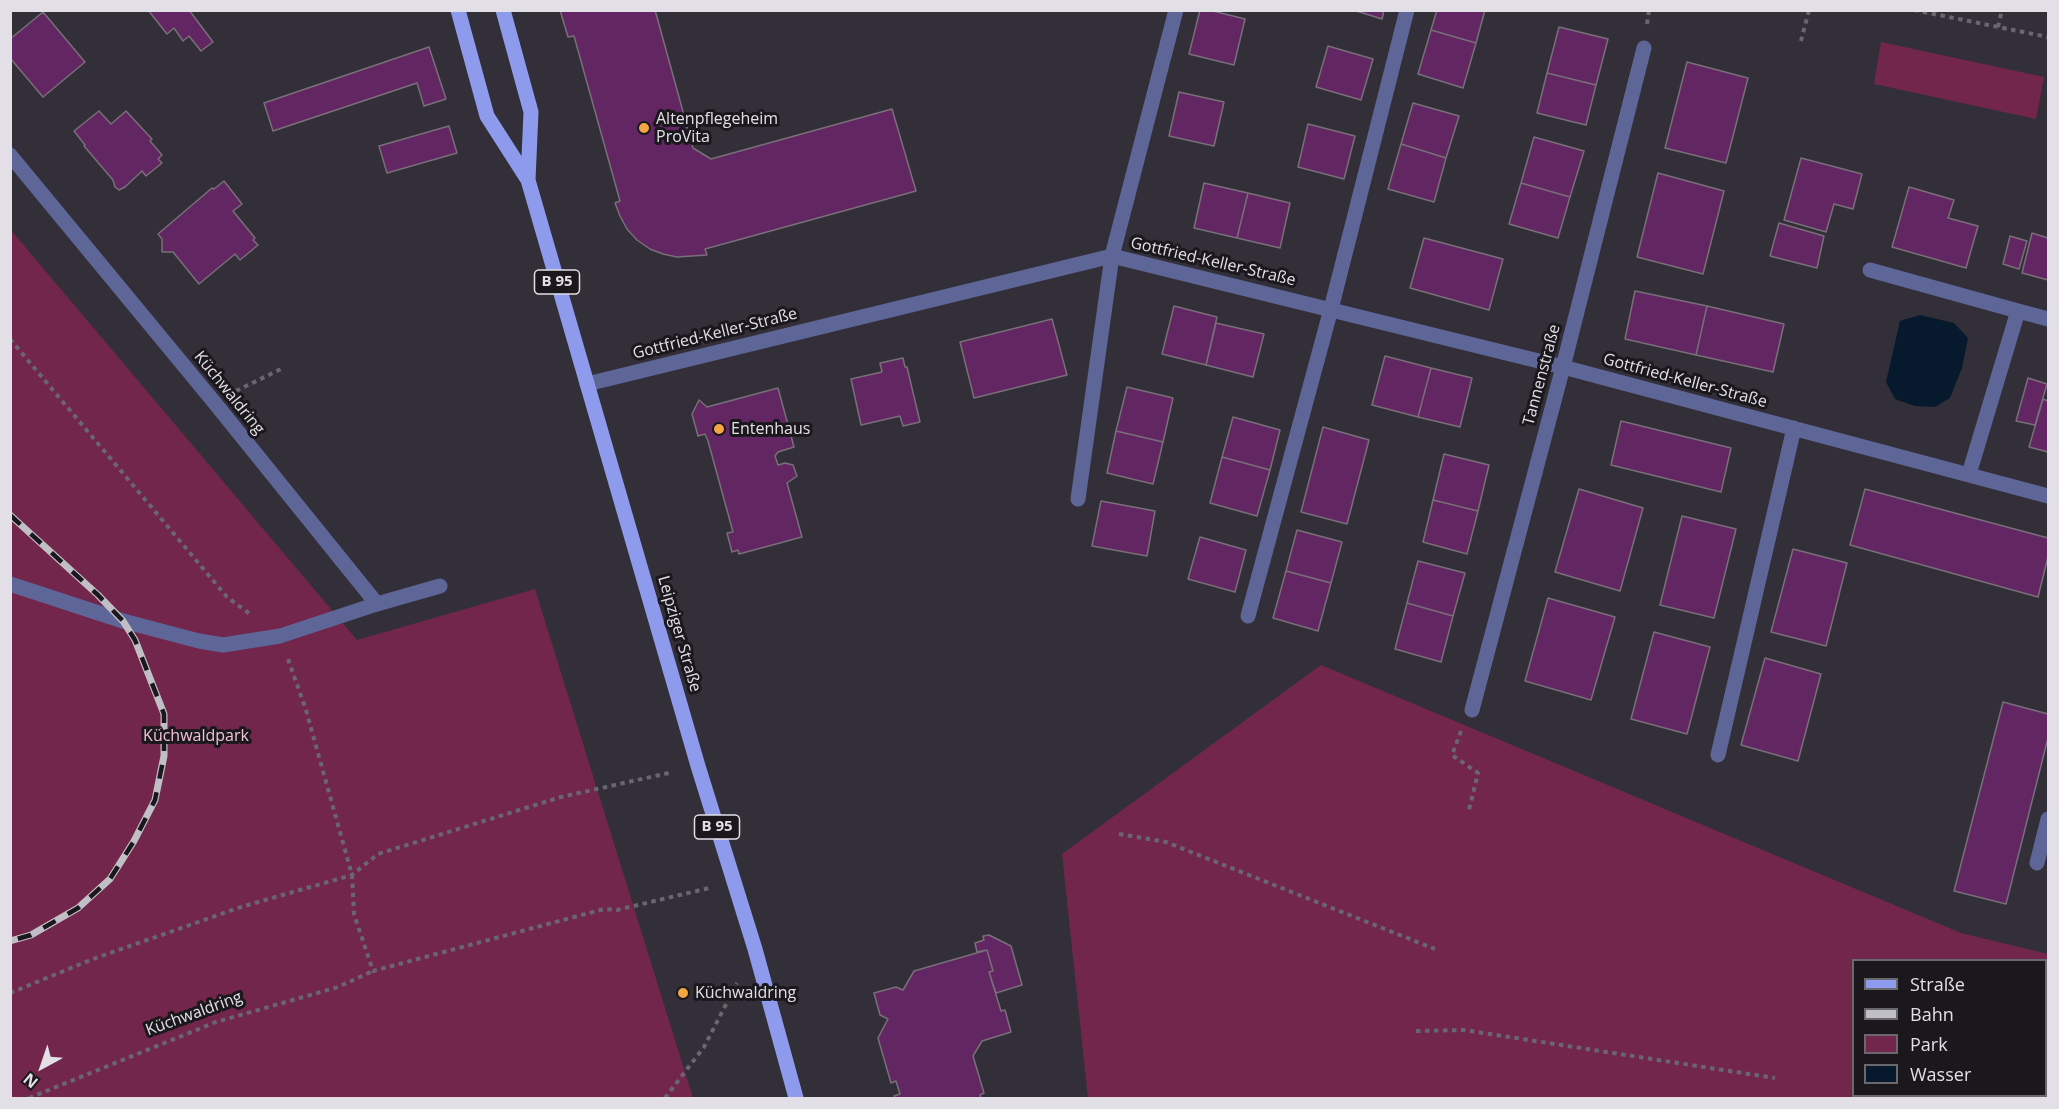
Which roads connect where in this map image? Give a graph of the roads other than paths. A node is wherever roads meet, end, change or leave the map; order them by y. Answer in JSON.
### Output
{"nodes":[{"id":1,"x":458,"y":10,"type":"edge"},
{"id":2,"x":503,"y":10,"type":"edge"},
{"id":3,"x":1176,"y":10,"type":"edge"},
{"id":4,"x":1407,"y":10,"type":"edge"},
{"id":5,"x":1644,"y":48,"type":"dead end"},
{"id":6,"x":10,"y":155,"type":"edge"},
{"id":7,"x":528,"y":180,"type":"junction"},
{"id":8,"x":1112,"y":256,"type":"junction"},
{"id":9,"x":1870,"y":270,"type":"dead end"},
{"id":10,"x":1331,"y":309,"type":"junction"},
{"id":11,"x":2018,"y":312,"type":"junction"},
{"id":12,"x":2049,"y":319,"type":"edge"},
{"id":13,"x":1563,"y":367,"type":"junction"},
{"id":14,"x":587,"y":384,"type":"junction"},
{"id":15,"x":1794,"y":429,"type":"junction"},
{"id":16,"x":1969,"y":474,"type":"junction"},
{"id":17,"x":2049,"y":496,"type":"edge"},
{"id":18,"x":1078,"y":499,"type":"dead end"},
{"id":19,"x":10,"y":584,"type":"edge"},
{"id":20,"x":440,"y":586,"type":"dead end"},
{"id":21,"x":377,"y":604,"type":"junction"},
{"id":22,"x":1248,"y":616,"type":"dead end"},
{"id":23,"x":1472,"y":710,"type":"dead end"},
{"id":24,"x":1718,"y":754,"type":"dead end"},
{"id":25,"x":2049,"y":819,"type":"edge"},
{"id":26,"x":2037,"y":863,"type":"dead end"},
{"id":27,"x":796,"y":1098,"type":"edge"}],
"edges":[{"from":1,"to":7,"type":"main road","name":"Leipziger Straße","number":"B 95"},
{"from":2,"to":7,"type":"main road","name":"Leipziger Straße","number":"B 95"},
{"from":3,"to":8,"type":"street"},
{"from":4,"to":10,"type":"street"},
{"from":5,"to":13,"type":"street","name":"Tannenstraße"},
{"from":6,"to":21,"type":"street","name":"Küchwaldring"},
{"from":7,"to":14,"type":"main road","name":"Leipziger Straße","number":"B 95"},
{"from":8,"to":10,"type":"street","name":"Gottfried-Keller-Straße"},
{"from":8,"to":14,"type":"street","name":"Gottfried-Keller-Straße"},
{"from":8,"to":18,"type":"street"},
{"from":9,"to":11,"type":"street"},
{"from":10,"to":13,"type":"street","name":"Gottfried-Keller-Straße"},
{"from":10,"to":22,"type":"street"},
{"from":11,"to":12,"type":"street"},
{"from":11,"to":16,"type":"street"},
{"from":13,"to":15,"type":"street","name":"Gottfried-Keller-Straße"},
{"from":13,"to":23,"type":"street","name":"Tannenstraße"},
{"from":14,"to":27,"type":"main road","name":"Leipziger Straße","number":"B 95"},
{"from":15,"to":16,"type":"street","name":"Gottfried-Keller-Straße"},
{"from":15,"to":24,"type":"street"},
{"from":16,"to":17,"type":"street","name":"Gottfried-Keller-Straße"},
{"from":19,"to":21,"type":"street"},
{"from":20,"to":21,"type":"street"},
{"from":25,"to":26,"type":"street"}]}
